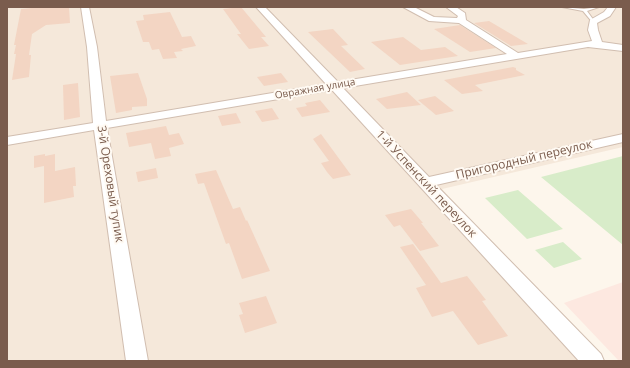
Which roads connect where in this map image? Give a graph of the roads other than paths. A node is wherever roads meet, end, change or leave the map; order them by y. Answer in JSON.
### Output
{"nodes":[{"id":1,"x":85,"y":7,"type":"edge"},
{"id":2,"x":260,"y":7,"type":"edge"},
{"id":3,"x":407,"y":7,"type":"edge"},
{"id":4,"x":450,"y":7,"type":"edge"},
{"id":5,"x":564,"y":7,"type":"edge"},
{"id":6,"x":597,"y":7,"type":"edge"},
{"id":7,"x":612,"y":7,"type":"edge"},
{"id":8,"x":584,"y":10,"type":"junction"},
{"id":9,"x":461,"y":21,"type":"junction"},
{"id":10,"x":593,"y":22,"type":"junction"},
{"id":11,"x":598,"y":44,"type":"junction"},
{"id":12,"x":623,"y":48,"type":"edge"},
{"id":13,"x":516,"y":55,"type":"junction"},
{"id":14,"x":336,"y":86,"type":"junction"},
{"id":15,"x":100,"y":126,"type":"junction"},
{"id":16,"x":623,"y":138,"type":"edge"},
{"id":17,"x":7,"y":141,"type":"edge"},
{"id":18,"x":424,"y":183,"type":"junction"},
{"id":19,"x":137,"y":361,"type":"edge"},
{"id":20,"x":593,"y":361,"type":"edge"}],
"edges":[{"from":1,"to":15,"type":"street","name":"3-й Ореховый тупик"},
{"from":2,"to":14,"type":"street","name":"1-й Успенский переулок"},
{"from":3,"to":9,"type":"street"},
{"from":4,"to":9,"type":"street"},
{"from":5,"to":8,"type":"lane"},
{"from":6,"to":8,"type":"lane"},
{"from":7,"to":10,"type":"street"},
{"from":8,"to":10,"type":"lane"},
{"from":9,"to":13,"type":"street"},
{"from":10,"to":11,"type":"street"},
{"from":11,"to":12,"type":"street","name":"Овражная улица"},
{"from":11,"to":13,"type":"street","name":"Овражная улица"},
{"from":13,"to":14,"type":"street","name":"Овражная улица"},
{"from":14,"to":15,"type":"street","name":"Овражная улица"},
{"from":14,"to":18,"type":"street","name":"1-й Успенский переулок"},
{"from":15,"to":17,"type":"street","name":"Овражная улица"},
{"from":15,"to":19,"type":"street","name":"3-й Ореховый тупик"},
{"from":16,"to":18,"type":"street","name":"Пригородный переулок"},
{"from":18,"to":20,"type":"street","name":"1-й Успенский переулок"}]}
